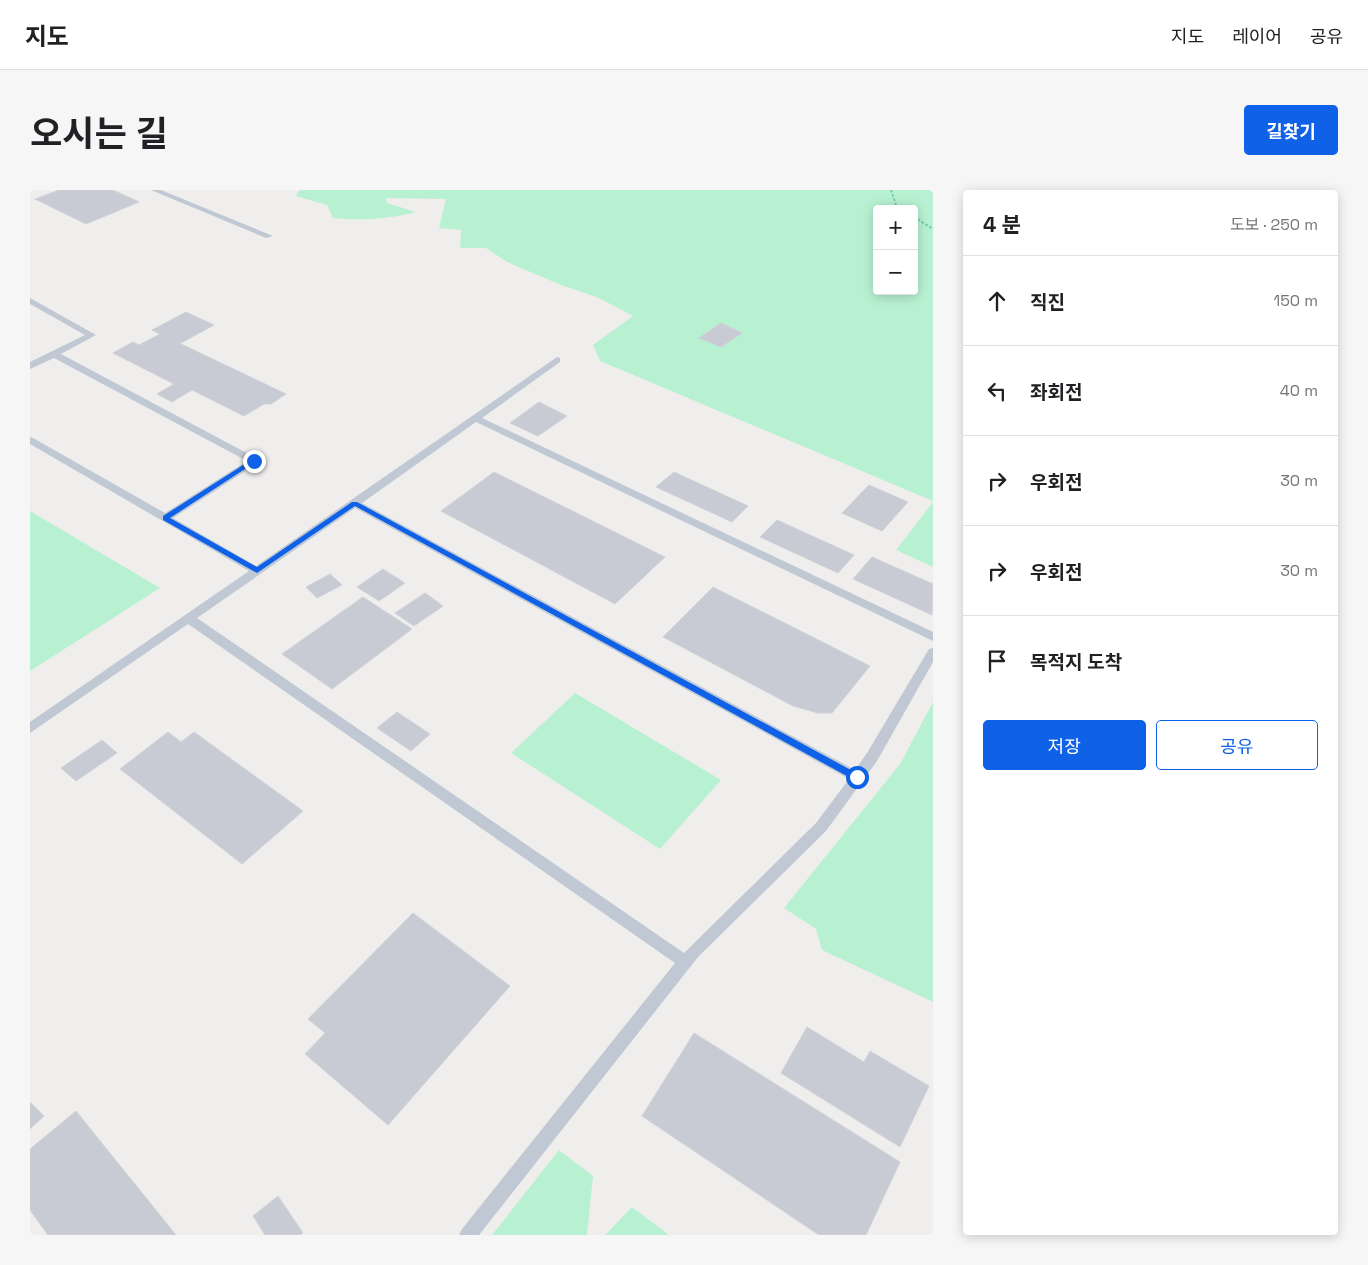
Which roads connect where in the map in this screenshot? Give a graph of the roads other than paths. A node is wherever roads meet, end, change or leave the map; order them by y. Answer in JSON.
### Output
{"nodes":[{"id":1,"x":155,"y":190,"type":"edge"},
{"id":2,"x":269,"y":236,"type":"dead end"},
{"id":3,"x":30,"y":301,"type":"edge"},
{"id":4,"x":54,"y":354,"type":"junction"},
{"id":5,"x":557,"y":360,"type":"dead end"},
{"id":6,"x":30,"y":366,"type":"edge"},
{"id":7,"x":475,"y":418,"type":"junction"},
{"id":8,"x":30,"y":440,"type":"edge"},
{"id":9,"x":354,"y":503,"type":"junction"},
{"id":10,"x":165,"y":518,"type":"junction"},
{"id":11,"x":257,"y":571,"type":"junction"},
{"id":12,"x":188,"y":618,"type":"junction"},
{"id":13,"x":933,"y":637,"type":"edge"},
{"id":14,"x":933,"y":652,"type":"edge"},
{"id":15,"x":30,"y":728,"type":"edge"},
{"id":16,"x":857,"y":777,"type":"junction"},
{"id":17,"x":685,"y":962,"type":"junction"},
{"id":18,"x":468,"y":1235,"type":"edge"}],
"edges":[{"from":1,"to":2,"type":"lane"},
{"from":3,"to":4,"type":"lane"},
{"from":4,"to":6,"type":"lane"},
{"from":4,"to":10,"type":"lane"},
{"from":5,"to":7,"type":"lane"},
{"from":7,"to":9,"type":"lane"},
{"from":7,"to":13,"type":"lane"},
{"from":8,"to":10,"type":"lane"},
{"from":9,"to":11,"type":"lane"},
{"from":9,"to":16,"type":"lane"},
{"from":10,"to":11,"type":"lane"},
{"from":11,"to":12,"type":"lane"},
{"from":12,"to":15,"type":"lane"},
{"from":12,"to":17,"type":"lane"},
{"from":14,"to":16,"type":"lane"},
{"from":16,"to":17,"type":"lane"},
{"from":17,"to":18,"type":"lane"}]}
